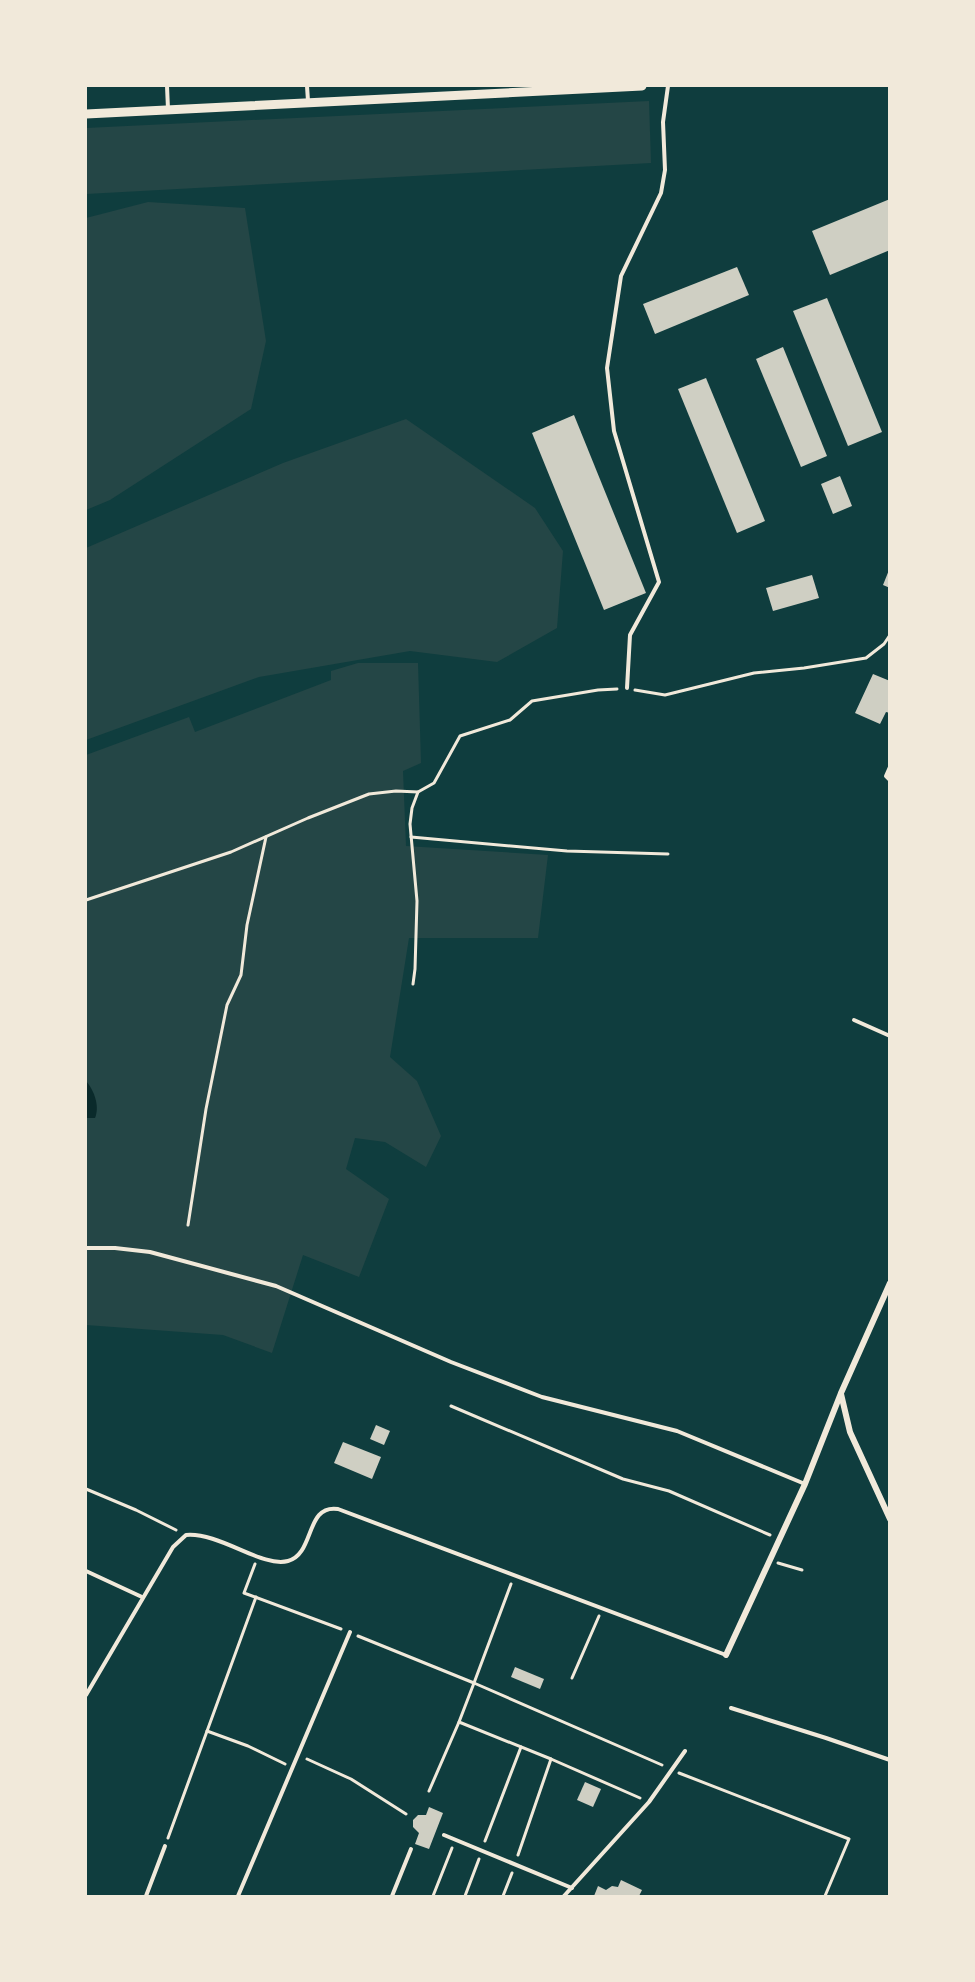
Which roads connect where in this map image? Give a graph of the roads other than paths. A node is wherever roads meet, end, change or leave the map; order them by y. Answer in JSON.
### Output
{"nodes":[{"id":1,"x":167,"y":86,"type":"edge"},
{"id":2,"x":307,"y":86,"type":"edge"},
{"id":3,"x":642,"y":86,"type":"edge"},
{"id":4,"x":668,"y":86,"type":"edge"},
{"id":5,"x":530,"y":88,"type":"edge"},
{"id":6,"x":308,"y":102,"type":"junction"},
{"id":7,"x":168,"y":109,"type":"junction"},
{"id":8,"x":86,"y":114,"type":"edge"},
{"id":9,"x":627,"y":688,"type":"road end"},
{"id":10,"x":890,"y":767,"type":"edge"},
{"id":11,"x":890,"y":780,"type":"edge"},
{"id":12,"x":854,"y":1020,"type":"dead end"},
{"id":13,"x":890,"y":1036,"type":"edge"},
{"id":14,"x":86,"y":1248,"type":"edge"},
{"id":15,"x":890,"y":1283,"type":"edge"},
{"id":16,"x":841,"y":1393,"type":"junction"},
{"id":17,"x":805,"y":1484,"type":"junction"},
{"id":18,"x":890,"y":1519,"type":"edge"},
{"id":19,"x":86,"y":1571,"type":"edge"},
{"id":20,"x":142,"y":1597,"type":"junction"},
{"id":21,"x":350,"y":1632,"type":"road end"},
{"id":22,"x":726,"y":1656,"type":"joint"},
{"id":23,"x":86,"y":1695,"type":"edge"},
{"id":24,"x":731,"y":1708,"type":"dead end"},
{"id":25,"x":686,"y":1751,"type":"dead end"},
{"id":26,"x":890,"y":1760,"type":"edge"},
{"id":27,"x":444,"y":1835,"type":"dead end"},
{"id":28,"x":165,"y":1846,"type":"road end"},
{"id":29,"x":411,"y":1849,"type":"dead end"},
{"id":30,"x":572,"y":1888,"type":"junction"},
{"id":31,"x":146,"y":1896,"type":"edge"},
{"id":32,"x":238,"y":1896,"type":"edge"},
{"id":33,"x":392,"y":1896,"type":"edge"},
{"id":34,"x":564,"y":1896,"type":"edge"}],
"edges":[{"from":1,"to":7,"type":"lane"},
{"from":2,"to":6,"type":"lane"},
{"from":3,"to":5,"type":"street"},
{"from":4,"to":9,"type":"lane"},
{"from":5,"to":6,"type":"street"},
{"from":6,"to":7,"type":"street"},
{"from":7,"to":8,"type":"street"},
{"from":10,"to":11,"type":"lane"},
{"from":12,"to":13,"type":"lane"},
{"from":14,"to":17,"type":"lane"},
{"from":15,"to":16,"type":"street"},
{"from":16,"to":17,"type":"street"},
{"from":16,"to":18,"type":"street"},
{"from":17,"to":22,"type":"street"},
{"from":19,"to":20,"type":"lane"},
{"from":20,"to":22,"type":"lane"},
{"from":20,"to":23,"type":"lane"},
{"from":21,"to":32,"type":"lane"},
{"from":24,"to":26,"type":"lane"},
{"from":25,"to":30,"type":"lane"},
{"from":27,"to":30,"type":"lane"},
{"from":28,"to":31,"type":"lane"},
{"from":29,"to":33,"type":"lane"},
{"from":30,"to":34,"type":"lane"}]}
